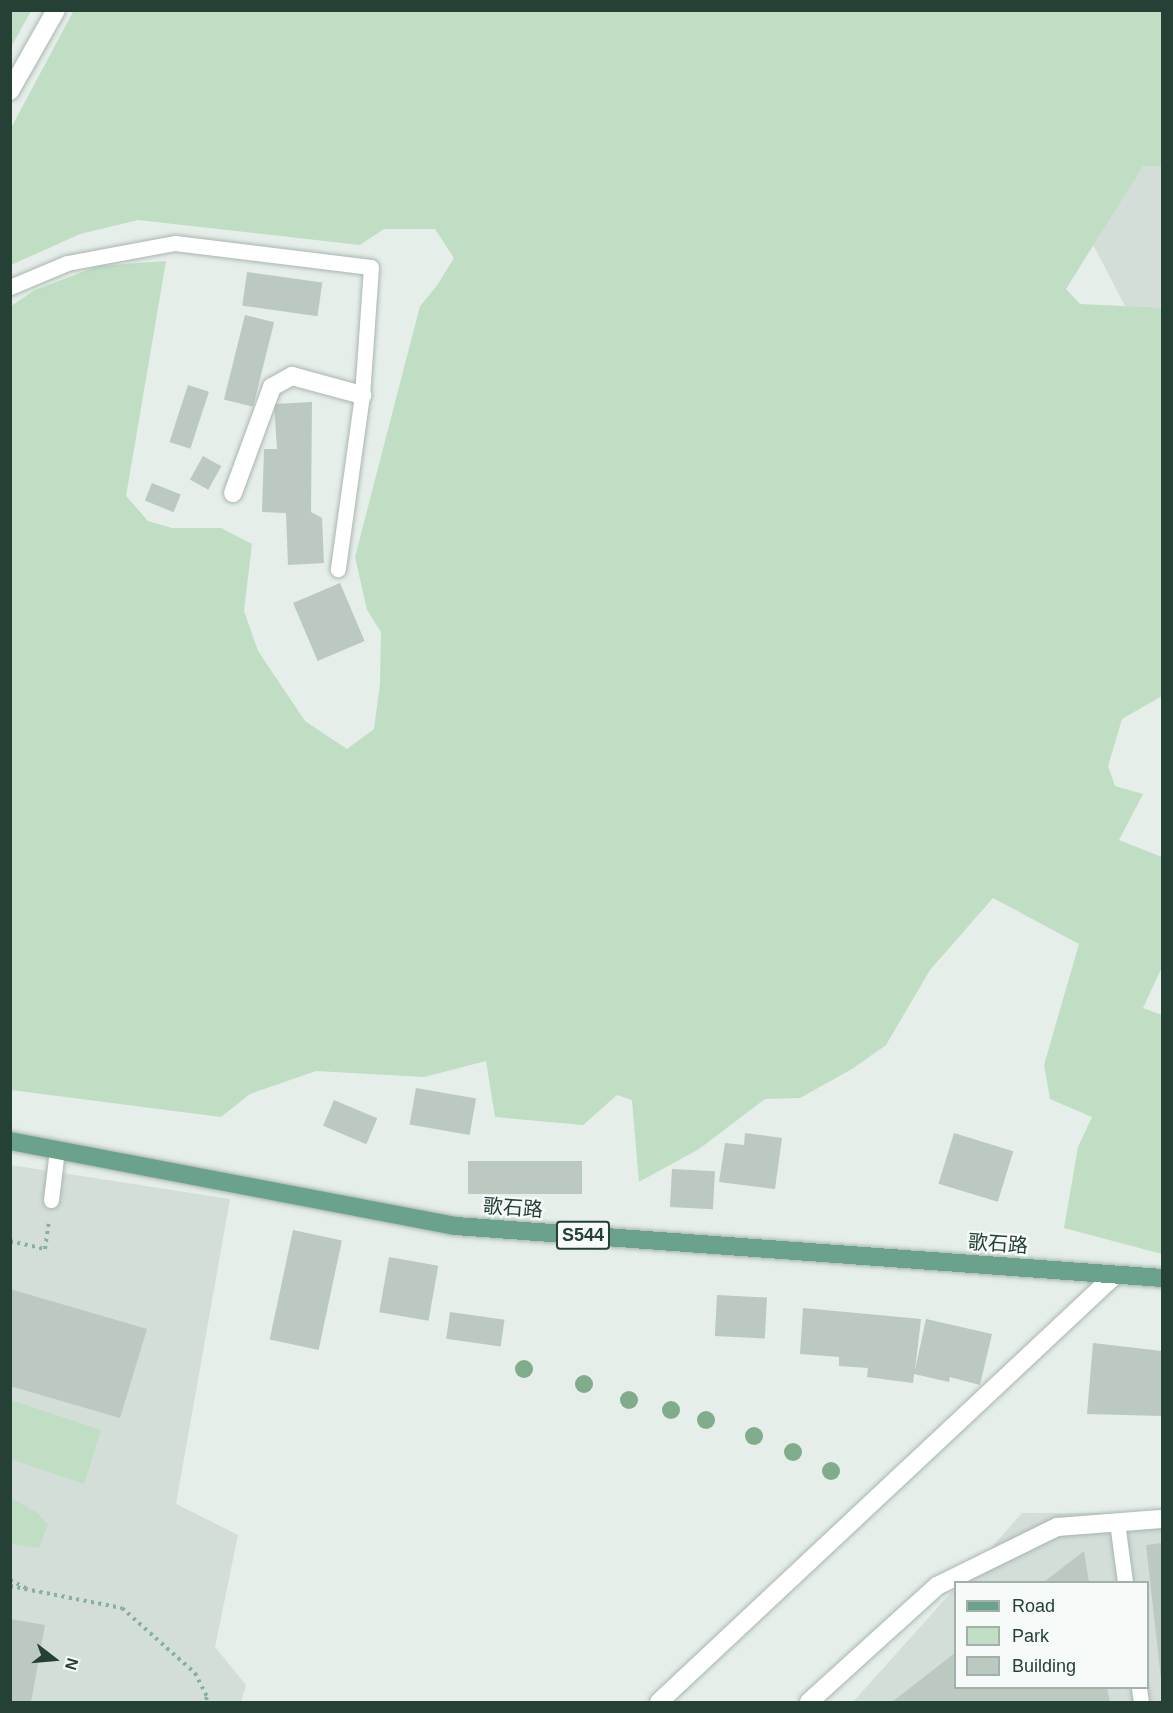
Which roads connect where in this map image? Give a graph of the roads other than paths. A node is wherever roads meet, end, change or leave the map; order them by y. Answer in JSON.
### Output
{"nodes":[{"id":1,"x":56,"y":10,"type":"edge"},
{"id":2,"x":10,"y":91,"type":"edge"},
{"id":3,"x":10,"y":287,"type":"edge"},
{"id":4,"x":362,"y":394,"type":"junction"},
{"id":5,"x":233,"y":493,"type":"dead end"},
{"id":6,"x":338,"y":568,"type":"dead end"},
{"id":7,"x":10,"y":1141,"type":"edge"},
{"id":8,"x":57,"y":1150,"type":"junction"},
{"id":9,"x":51,"y":1200,"type":"road end"},
{"id":10,"x":1115,"y":1275,"type":"junction"},
{"id":11,"x":1162,"y":1278,"type":"edge"},
{"id":12,"x":1162,"y":1519,"type":"edge"},
{"id":13,"x":1117,"y":1522,"type":"junction"},
{"id":14,"x":1125,"y":1581,"type":"edge"},
{"id":15,"x":659,"y":1702,"type":"edge"},
{"id":16,"x":809,"y":1702,"type":"edge"}],
"edges":[{"from":1,"to":2,"type":"street"},
{"from":3,"to":4,"type":"lane"},
{"from":4,"to":5,"type":"street"},
{"from":4,"to":6,"type":"lane"},
{"from":7,"to":8,"type":"main road","name":"歌石路","number":"S544"},
{"from":8,"to":9,"type":"lane"},
{"from":8,"to":10,"type":"main road","name":"歌石路","number":"S544"},
{"from":10,"to":11,"type":"main road","name":"歌石路","number":"S544"},
{"from":10,"to":15,"type":"street"},
{"from":12,"to":13,"type":"street"},
{"from":13,"to":14,"type":"lane"},
{"from":13,"to":16,"type":"street"}]}
